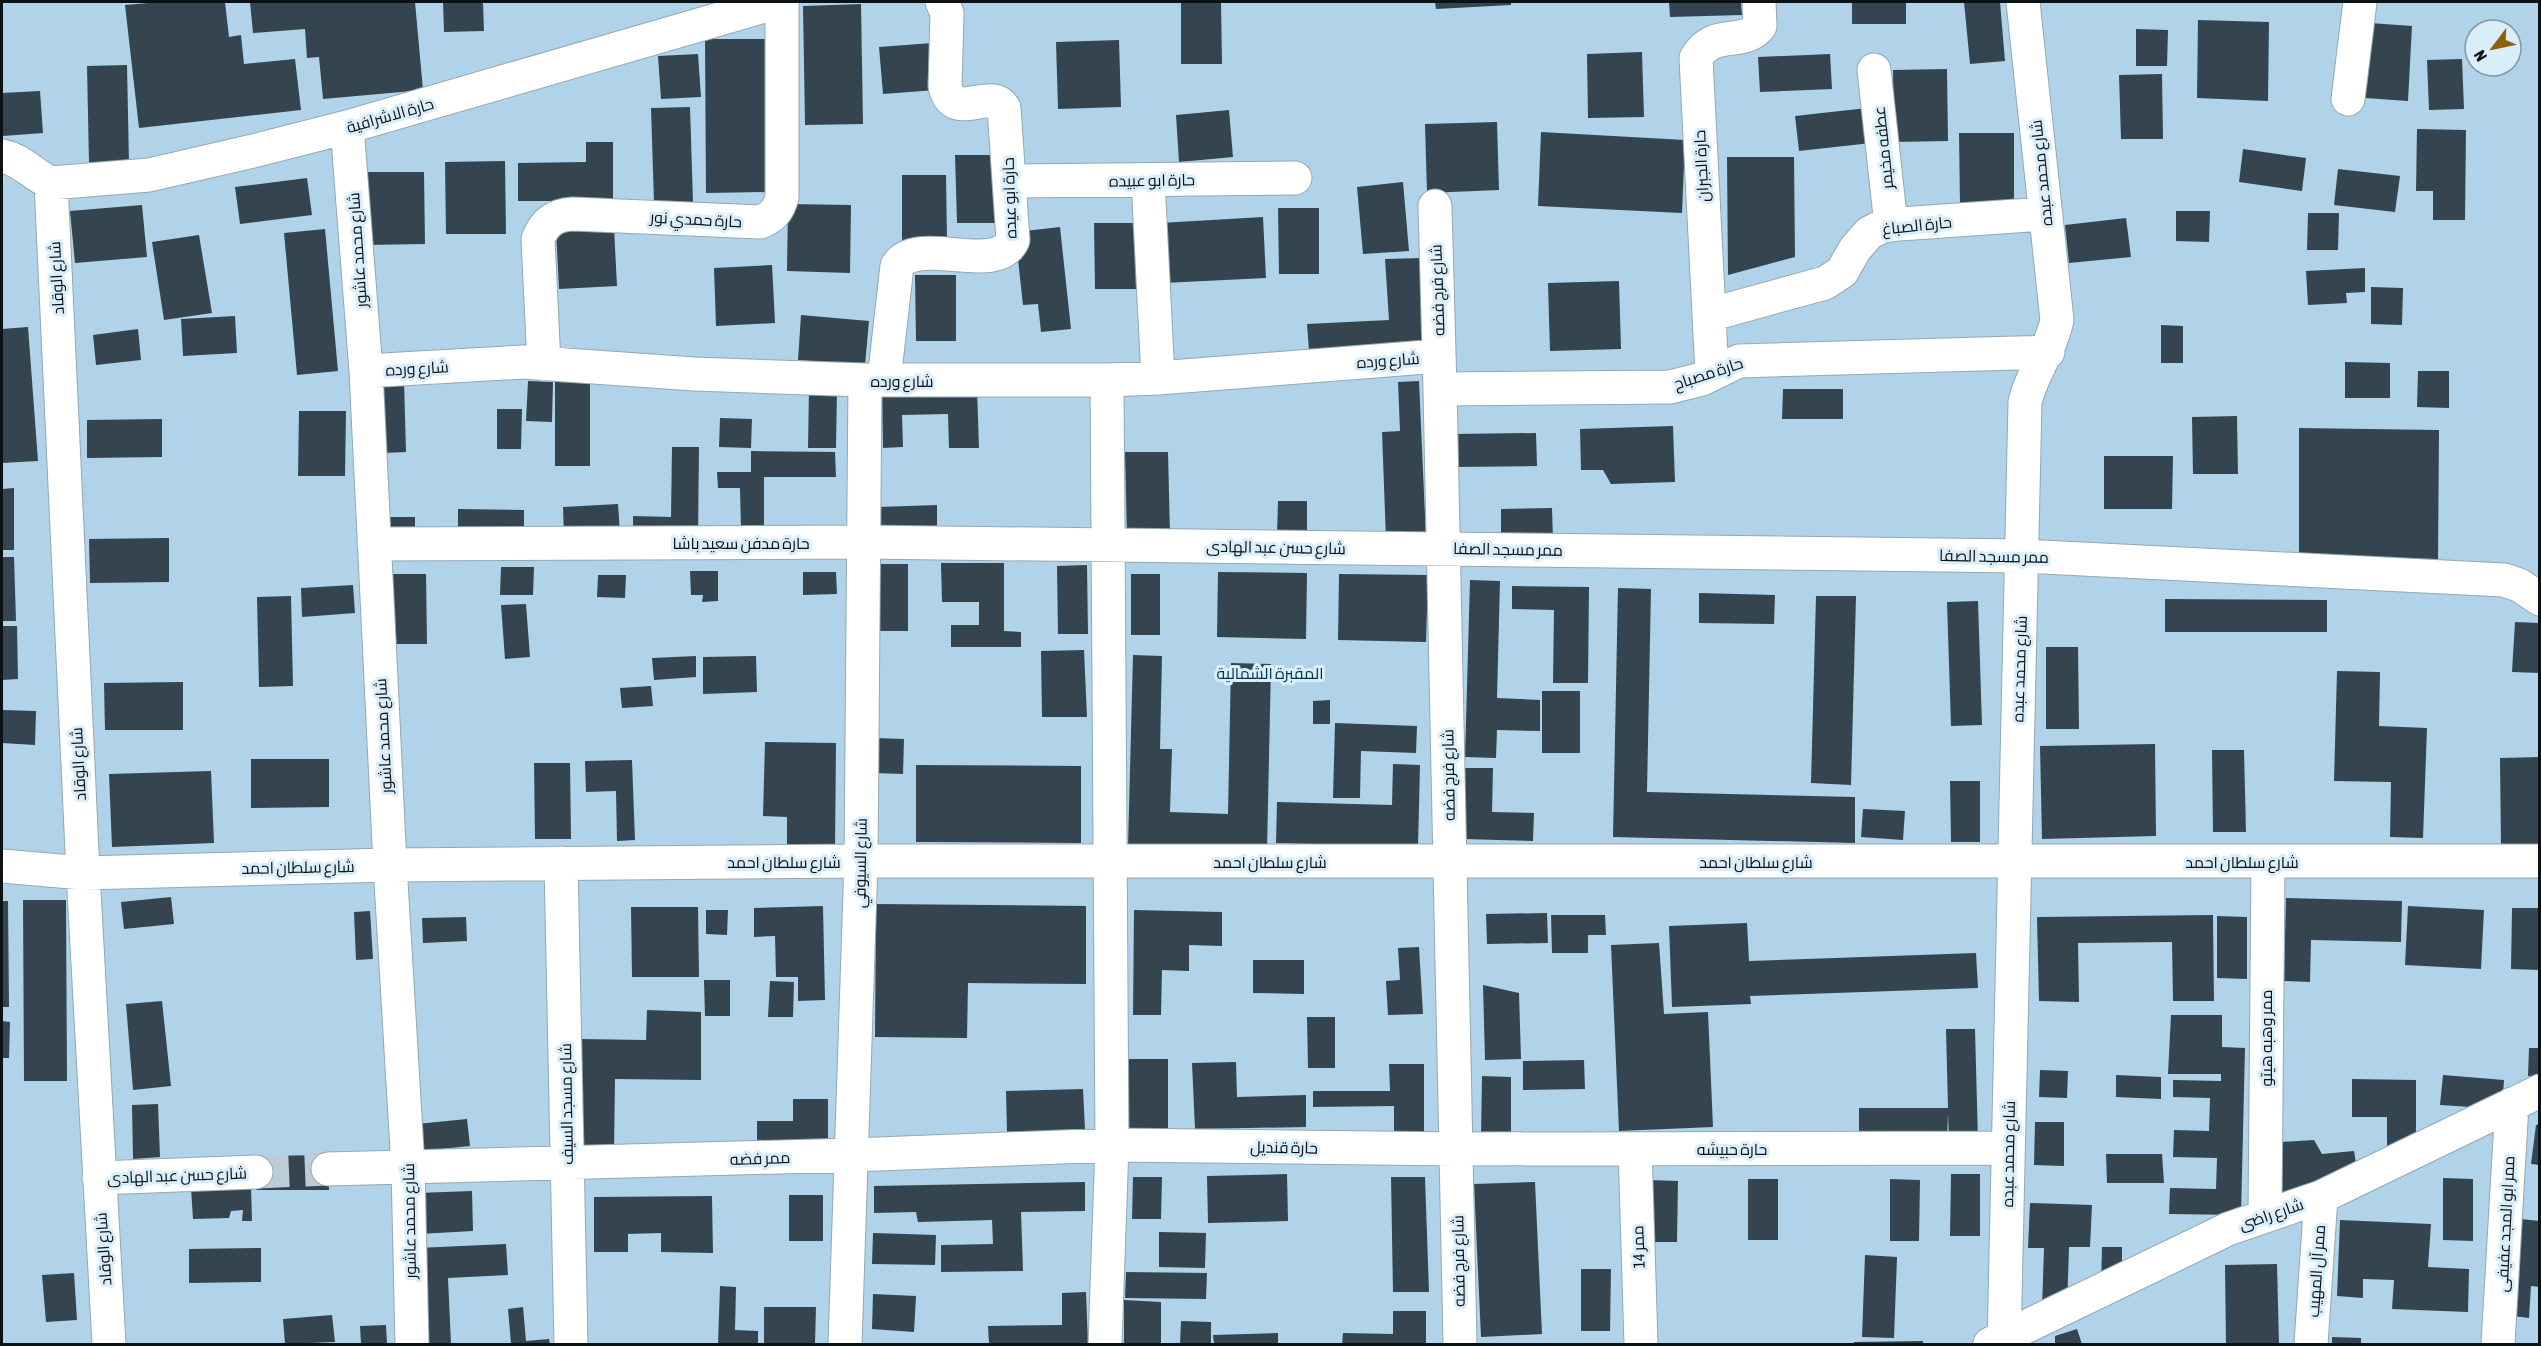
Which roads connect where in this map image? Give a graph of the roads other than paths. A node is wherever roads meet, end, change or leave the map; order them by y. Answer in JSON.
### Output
{"nodes":[{"id":1,"x":780,"y":2,"type":"edge"},
{"id":2,"x":942,"y":2,"type":"edge"},
{"id":3,"x":1759,"y":2,"type":"edge"},
{"id":4,"x":2024,"y":2,"type":"edge"},
{"id":5,"x":2360,"y":2,"type":"edge"},
{"id":6,"x":1874,"y":70,"type":"dead end"},
{"id":7,"x":2348,"y":99,"type":"dead end"},
{"id":8,"x":347,"y":127,"type":"junction"},
{"id":9,"x":2,"y":156,"type":"edge"},
{"id":10,"x":1295,"y":178,"type":"dead end"},
{"id":11,"x":1148,"y":180,"type":"junction"},
{"id":12,"x":1009,"y":182,"type":"junction"},
{"id":13,"x":51,"y":183,"type":"junction"},
{"id":14,"x":1435,"y":206,"type":"dead end"},
{"id":15,"x":2046,"y":214,"type":"junction"},
{"id":16,"x":1891,"y":225,"type":"junction"},
{"id":17,"x":1709,"y":315,"type":"junction"},
{"id":18,"x":2048,"y":352,"type":"junction"},
{"id":19,"x":1439,"y":356,"type":"junction"},
{"id":20,"x":544,"y":364,"type":"junction"},
{"id":21,"x":366,"y":371,"type":"junction"},
{"id":22,"x":1712,"y":374,"type":"junction"},
{"id":23,"x":1158,"y":378,"type":"junction"},
{"id":24,"x":875,"y":380,"type":"junction"},
{"id":25,"x":1107,"y":380,"type":"junction"},
{"id":26,"x":1440,"y":389,"type":"junction"},
{"id":27,"x":862,"y":542,"type":"junction"},
{"id":28,"x":374,"y":544,"type":"junction"},
{"id":29,"x":1108,"y":545,"type":"junction"},
{"id":30,"x":1443,"y":549,"type":"junction"},
{"id":31,"x":2022,"y":556,"type":"junction"},
{"id":32,"x":2540,"y":599,"type":"edge"},
{"id":33,"x":861,"y":861,"type":"junction"},
{"id":34,"x":1110,"y":861,"type":"junction"},
{"id":35,"x":2540,"y":861,"type":"edge"},
{"id":36,"x":1450,"y":862,"type":"junction"},
{"id":37,"x":2014,"y":862,"type":"junction"},
{"id":38,"x":2268,"y":862,"type":"junction"},
{"id":39,"x":561,"y":863,"type":"junction"},
{"id":40,"x":390,"y":865,"type":"junction"},
{"id":41,"x":2,"y":866,"type":"edge"},
{"id":42,"x":83,"y":873,"type":"junction"},
{"id":43,"x":2526,"y":1097,"type":"edge"},
{"id":44,"x":1112,"y":1145,"type":"junction"},
{"id":45,"x":2008,"y":1148,"type":"junction"},
{"id":46,"x":1456,"y":1149,"type":"junction"},
{"id":47,"x":1635,"y":1149,"type":"junction"},
{"id":48,"x":852,"y":1155,"type":"junction"},
{"id":49,"x":567,"y":1163,"type":"junction"},
{"id":50,"x":408,"y":1167,"type":"junction"},
{"id":51,"x":328,"y":1169,"type":"tunnel mouth"},
{"id":52,"x":256,"y":1172,"type":"tunnel mouth"},
{"id":53,"x":99,"y":1178,"type":"junction"},
{"id":54,"x":2321,"y":1197,"type":"junction"},
{"id":55,"x":2265,"y":1215,"type":"junction"},
{"id":56,"x":2000,"y":1343,"type":"edge"},
{"id":57,"x":109,"y":1344,"type":"edge"},
{"id":58,"x":412,"y":1344,"type":"edge"},
{"id":59,"x":571,"y":1344,"type":"edge"},
{"id":60,"x":845,"y":1344,"type":"edge"},
{"id":61,"x":1105,"y":1344,"type":"edge"},
{"id":62,"x":1460,"y":1344,"type":"edge"},
{"id":63,"x":1641,"y":1344,"type":"edge"},
{"id":64,"x":2311,"y":1344,"type":"edge"},
{"id":65,"x":2498,"y":1344,"type":"edge"}],
"edges":[{"from":1,"to":8,"type":"street","name":"حارة الاشرافية"},
{"from":1,"to":20,"type":"street","name":"حارة حمدي نور"},
{"from":2,"to":12,"type":"street","name":"حارة ابو عيده"},
{"from":3,"to":17,"type":"street","name":"حارة الجبران"},
{"from":4,"to":15,"type":"street","name":"شارع محمد عبده"},
{"from":5,"to":7,"type":"street"},
{"from":6,"to":16,"type":"street","name":"عطفه مخيمر"},
{"from":8,"to":13,"type":"street","name":"حارة الاشرافية"},
{"from":8,"to":21,"type":"street","name":"شارع محمد عاشور"},
{"from":9,"to":13,"type":"street"},
{"from":10,"to":11,"type":"street","name":"حارة ابو عبيده"},
{"from":11,"to":12,"type":"street","name":"حارة ابو عبيده"},
{"from":11,"to":23,"type":"street"},
{"from":12,"to":24,"type":"street","name":"حارة ابو عيده"},
{"from":13,"to":42,"type":"street","name":"شارع الوقاد"},
{"from":14,"to":19,"type":"street","name":"شارع فرج فضه"},
{"from":15,"to":16,"type":"street","name":"حارة الصباغ"},
{"from":15,"to":18,"type":"street","name":"شارع محمد عبده"},
{"from":16,"to":17,"type":"street","name":"حارة الصباغ"},
{"from":17,"to":22,"type":"street","name":"حارة الجبران"},
{"from":18,"to":22,"type":"street","name":"حارة مصباح"},
{"from":18,"to":31,"type":"street","name":"شارع محمد عبده"},
{"from":19,"to":23,"type":"street","name":"شارع ورده"},
{"from":19,"to":26,"type":"street","name":"شارع فرج فضه"},
{"from":20,"to":21,"type":"street","name":"شارع ورده"},
{"from":20,"to":24,"type":"street","name":"شارع ورده"},
{"from":21,"to":28,"type":"street","name":"شارع محمد عاشور"},
{"from":22,"to":26,"type":"street","name":"حارة مصباح"},
{"from":23,"to":25,"type":"street","name":"شارع ورده"},
{"from":24,"to":25,"type":"street","name":"شارع ورده"},
{"from":24,"to":27,"type":"street","name":"شارع السيوفي"},
{"from":25,"to":29,"type":"street"},
{"from":26,"to":30,"type":"street","name":"شارع فرج فضه"},
{"from":27,"to":28,"type":"street","name":"حارة مدفن سعيد باشا"},
{"from":27,"to":29,"type":"street","name":"حارة مدفن سعيد باشا"},
{"from":27,"to":33,"type":"street","name":"شارع السيوفي"},
{"from":28,"to":40,"type":"street","name":"شارع محمد عاشور"},
{"from":29,"to":30,"type":"street","name":"شارع حسن عبد الهادى"},
{"from":29,"to":34,"type":"street"},
{"from":30,"to":31,"type":"street","name":"ممر مسجد الصفا"},
{"from":30,"to":36,"type":"street","name":"شارع فرج فضه"},
{"from":31,"to":32,"type":"street","name":"ممر مسجد الصفا"},
{"from":31,"to":37,"type":"street","name":"شارع محمد عبده"},
{"from":33,"to":34,"type":"street","name":"شارع سلطان احمد"},
{"from":33,"to":39,"type":"street","name":"شارع سلطان احمد"},
{"from":33,"to":48,"type":"street","name":"شارع السيوفي"},
{"from":34,"to":36,"type":"street","name":"شارع سلطان احمد"},
{"from":34,"to":44,"type":"street"},
{"from":35,"to":38,"type":"street","name":"شارع سلطان احمد"},
{"from":36,"to":37,"type":"street","name":"شارع سلطان احمد"},
{"from":36,"to":46,"type":"street","name":"شارع فرج فضه"},
{"from":37,"to":38,"type":"street","name":"شارع سلطان احمد"},
{"from":37,"to":45,"type":"street","name":"شارع محمد عبده"},
{"from":38,"to":55,"type":"street","name":"ممر وهبه هيتو"},
{"from":39,"to":40,"type":"street","name":"شارع سلطان احمد"},
{"from":39,"to":49,"type":"street","name":"شارع مسجد السيف"},
{"from":40,"to":42,"type":"street","name":"شارع سلطان احمد"},
{"from":40,"to":50,"type":"street","name":"شارع محمد عاشور"},
{"from":41,"to":42,"type":"street","name":"شارع سلطان احمد"},
{"from":42,"to":53,"type":"street","name":"شارع الوقاد"},
{"from":43,"to":54,"type":"street","name":"شارع راضى"},
{"from":43,"to":65,"type":"street","name":"ممر ابو المجد عفيفى"},
{"from":44,"to":46,"type":"street","name":"حارة قنديل"},
{"from":44,"to":48,"type":"street","name":"ممر فضه"},
{"from":44,"to":61,"type":"street"},
{"from":45,"to":47,"type":"street","name":"حارة حبيشه"},
{"from":45,"to":56,"type":"street","name":"شارع محمد عبده"},
{"from":46,"to":47,"type":"street","name":"حارة حبيشه"},
{"from":46,"to":62,"type":"street","name":"شارع فرج فضه"},
{"from":47,"to":63,"type":"street","name":"ممر 14"},
{"from":48,"to":49,"type":"street","name":"ممر فضه"},
{"from":48,"to":60,"type":"street","name":"شارع السيوفي"},
{"from":49,"to":50,"type":"street","name":"ممر فضه"},
{"from":49,"to":59,"type":"street","name":"شارع مسجد السيف"},
{"from":50,"to":51,"type":"street"},
{"from":50,"to":58,"type":"street","name":"شارع محمد عاشور"},
{"from":52,"to":53,"type":"street","name":"شارع حسن عبد الهادى"},
{"from":53,"to":57,"type":"street","name":"شارع الوقاد"},
{"from":54,"to":55,"type":"street","name":"شارع راضى"},
{"from":54,"to":64,"type":"street","name":"ممر آل المهيب"},
{"from":55,"to":56,"type":"street","name":"شارع راضى"}]}
